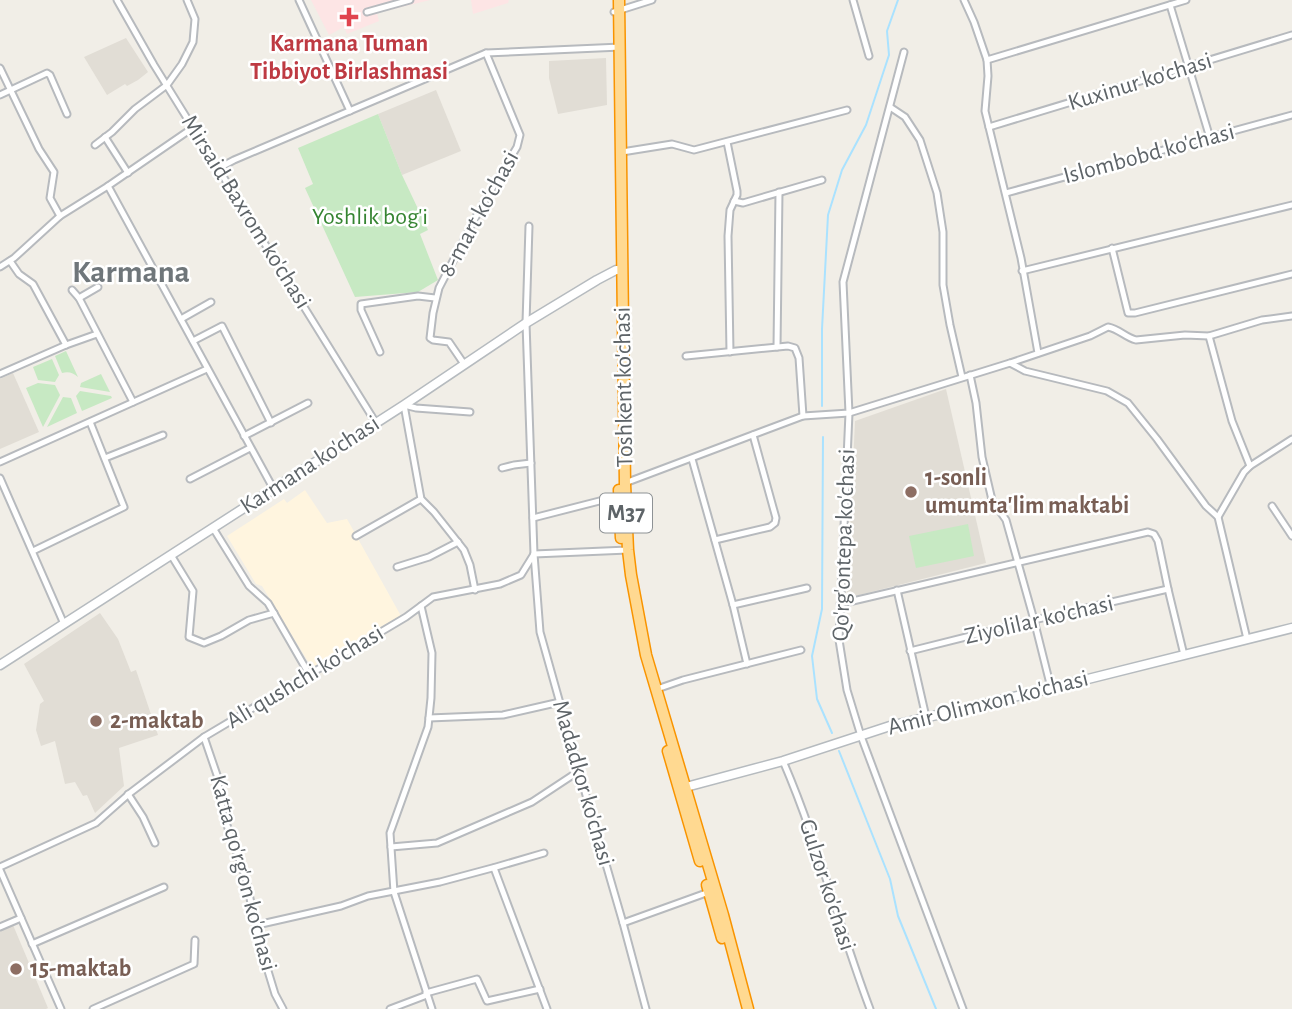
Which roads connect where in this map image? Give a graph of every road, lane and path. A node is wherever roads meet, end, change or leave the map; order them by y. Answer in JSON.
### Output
{"nodes":[{"id":1,"x":117,"y":0,"type":"edge"},
{"id":2,"x":187,"y":0,"type":"edge"},
{"id":3,"x":299,"y":0,"type":"edge"},
{"id":4,"x":410,"y":0,"type":"edge"},
{"id":5,"x":613,"y":0,"type":"edge"},
{"id":6,"x":652,"y":0,"type":"edge"},
{"id":7,"x":853,"y":0,"type":"edge"},
{"id":8,"x":964,"y":0,"type":"edge"},
{"id":9,"x":1186,"y":0,"type":"edge"},
{"id":10,"x":397,"y":2,"type":"edge"},
{"id":11,"x":1170,"y":5,"type":"junction"},
{"id":12,"x":618,"y":7,"type":"edge"},
{"id":13,"x":367,"y":12,"type":"dead end"},
{"id":14,"x":1292,"y":35,"type":"edge"},
{"id":15,"x":618,"y":47,"type":"junction"},
{"id":16,"x":904,"y":52,"type":"dead end"},
{"id":17,"x":486,"y":53,"type":"junction"},
{"id":18,"x":869,"y":56,"type":"dead end"},
{"id":19,"x":987,"y":60,"type":"junction"},
{"id":20,"x":1189,"y":67,"type":"junction"},
{"id":21,"x":0,"y":68,"type":"edge"},
{"id":22,"x":167,"y":85,"type":"junction"},
{"id":23,"x":11,"y":90,"type":"junction"},
{"id":24,"x":0,"y":94,"type":"edge"},
{"id":25,"x":890,"y":107,"type":"junction"},
{"id":26,"x":350,"y":110,"type":"junction"},
{"id":27,"x":847,"y":110,"type":"dead end"},
{"id":28,"x":67,"y":114,"type":"dead end"},
{"id":29,"x":1292,"y":115,"type":"edge"},
{"id":30,"x":194,"y":127,"type":"junction"},
{"id":31,"x":989,"y":127,"type":"junction"},
{"id":32,"x":105,"y":137,"type":"junction"},
{"id":33,"x":1210,"y":138,"type":"junction"},
{"id":34,"x":727,"y":142,"type":"junction"},
{"id":35,"x":95,"y":145,"type":"dead end"},
{"id":36,"x":622,"y":152,"type":"junction"},
{"id":37,"x":219,"y":169,"type":"junction"},
{"id":38,"x":128,"y":173,"type":"junction"},
{"id":39,"x":822,"y":180,"type":"dead end"},
{"id":40,"x":108,"y":186,"type":"junction"},
{"id":41,"x":779,"y":192,"type":"junction"},
{"id":42,"x":1006,"y":193,"type":"junction"},
{"id":43,"x":734,"y":201,"type":"junction"},
{"id":44,"x":1292,"y":205,"type":"edge"},
{"id":45,"x":60,"y":216,"type":"junction"},
{"id":46,"x":529,"y":226,"type":"dead end"},
{"id":47,"x":1112,"y":248,"type":"junction"},
{"id":48,"x":10,"y":261,"type":"junction"},
{"id":49,"x":0,"y":267,"type":"edge"},
{"id":50,"x":619,"y":270,"type":"junction"},
{"id":51,"x":1022,"y":271,"type":"junction"},
{"id":52,"x":1292,"y":274,"type":"edge"},
{"id":53,"x":98,"y":287,"type":"dead end"},
{"id":54,"x":72,"y":290,"type":"dead end"},
{"id":55,"x":79,"y":298,"type":"junction"},
{"id":56,"x":435,"y":298,"type":"junction"},
{"id":57,"x":211,"y":302,"type":"dead end"},
{"id":58,"x":1292,"y":316,"type":"edge"},
{"id":59,"x":181,"y":319,"type":"junction"},
{"id":60,"x":526,"y":323,"type":"junction"},
{"id":61,"x":97,"y":334,"type":"junction"},
{"id":62,"x":1209,"y":336,"type":"junction"},
{"id":63,"x":192,"y":341,"type":"junction"},
{"id":64,"x":66,"y":345,"type":"junction"},
{"id":65,"x":777,"y":347,"type":"junction"},
{"id":66,"x":380,"y":352,"type":"dead end"},
{"id":67,"x":730,"y":352,"type":"junction"},
{"id":68,"x":1038,"y":353,"type":"junction"},
{"id":69,"x":686,"y":356,"type":"dead end"},
{"id":70,"x":1010,"y":363,"type":"junction"},
{"id":71,"x":464,"y":364,"type":"junction"},
{"id":72,"x":207,"y":369,"type":"junction"},
{"id":73,"x":0,"y":374,"type":"edge"},
{"id":74,"x":970,"y":375,"type":"junction"},
{"id":75,"x":962,"y":377,"type":"junction"},
{"id":76,"x":133,"y":402,"type":"junction"},
{"id":77,"x":308,"y":403,"type":"dead end"},
{"id":78,"x":404,"y":405,"type":"junction"},
{"id":79,"x":470,"y":412,"type":"dead end"},
{"id":80,"x":849,"y":413,"type":"junction"},
{"id":81,"x":803,"y":415,"type":"junction"},
{"id":82,"x":90,"y":422,"type":"junction"},
{"id":83,"x":271,"y":423,"type":"junction"},
{"id":84,"x":376,"y":423,"type":"junction"},
{"id":85,"x":163,"y":435,"type":"dead end"},
{"id":86,"x":753,"y":435,"type":"junction"},
{"id":87,"x":244,"y":436,"type":"junction"},
{"id":88,"x":1292,"y":439,"type":"edge"},
{"id":89,"x":250,"y":448,"type":"junction"},
{"id":90,"x":105,"y":458,"type":"junction"},
{"id":91,"x":692,"y":459,"type":"junction"},
{"id":92,"x":0,"y":462,"type":"edge"},
{"id":93,"x":531,"y":463,"type":"junction"},
{"id":94,"x":1250,"y":466,"type":"junction"},
{"id":95,"x":502,"y":468,"type":"dead end"},
{"id":96,"x":0,"y":478,"type":"edge"},
{"id":97,"x":190,"y":479,"type":"dead end"},
{"id":98,"x":273,"y":488,"type":"junction"},
{"id":99,"x":621,"y":488,"type":"junction"},
{"id":100,"x":421,"y":499,"type":"junction"},
{"id":101,"x":1272,"y":506,"type":"dead end"},
{"id":102,"x":1218,"y":517,"type":"junction"},
{"id":103,"x":533,"y":518,"type":"junction"},
{"id":104,"x":213,"y":528,"type":"junction"},
{"id":105,"x":356,"y":536,"type":"dead end"},
{"id":106,"x":1292,"y":536,"type":"edge"},
{"id":107,"x":715,"y":540,"type":"junction"},
{"id":108,"x":457,"y":542,"type":"junction"},
{"id":109,"x":625,"y":550,"type":"junction"},
{"id":110,"x":33,"y":551,"type":"junction"},
{"id":111,"x":534,"y":554,"type":"junction"},
{"id":112,"x":171,"y":555,"type":"junction"},
{"id":113,"x":1018,"y":564,"type":"junction"},
{"id":114,"x":397,"y":567,"type":"dead end"},
{"id":115,"x":807,"y":589,"type":"dead end"},
{"id":116,"x":1168,"y":589,"type":"junction"},
{"id":117,"x":475,"y":590,"type":"junction"},
{"id":118,"x":897,"y":590,"type":"junction"},
{"id":119,"x":840,"y":604,"type":"junction"},
{"id":120,"x":733,"y":605,"type":"junction"},
{"id":121,"x":421,"y":606,"type":"junction"},
{"id":122,"x":274,"y":613,"type":"junction"},
{"id":123,"x":1034,"y":620,"type":"junction"},
{"id":124,"x":64,"y":624,"type":"junction"},
{"id":125,"x":1292,"y":628,"type":"edge"},
{"id":126,"x":1247,"y":639,"type":"junction"},
{"id":127,"x":801,"y":650,"type":"dead end"},
{"id":128,"x":910,"y":651,"type":"junction"},
{"id":129,"x":1184,"y":654,"type":"junction"},
{"id":130,"x":747,"y":664,"type":"junction"},
{"id":131,"x":0,"y":665,"type":"edge"},
{"id":132,"x":309,"y":674,"type":"junction"},
{"id":133,"x":1051,"y":688,"type":"junction"},
{"id":134,"x":657,"y":689,"type":"junction"},
{"id":135,"x":560,"y":702,"type":"junction"},
{"id":136,"x":926,"y":717,"type":"junction"},
{"id":137,"x":429,"y":718,"type":"junction"},
{"id":138,"x":861,"y":736,"type":"junction"},
{"id":139,"x":204,"y":737,"type":"junction"},
{"id":140,"x":783,"y":761,"type":"junction"},
{"id":141,"x":579,"y":771,"type":"junction"},
{"id":142,"x":682,"y":788,"type":"junction"},
{"id":143,"x":128,"y":794,"type":"junction"},
{"id":144,"x":155,"y":843,"type":"dead end"},
{"id":145,"x":391,"y":847,"type":"junction"},
{"id":146,"x":544,"y":853,"type":"dead end"},
{"id":147,"x":494,"y":868,"type":"junction"},
{"id":148,"x":0,"y":869,"type":"edge"},
{"id":149,"x":164,"y":887,"type":"dead end"},
{"id":150,"x":394,"y":892,"type":"junction"},
{"id":151,"x":709,"y":892,"type":"junction"},
{"id":152,"x":21,"y":918,"type":"junction"},
{"id":153,"x":623,"y":923,"type":"junction"},
{"id":154,"x":257,"y":925,"type":"junction"},
{"id":155,"x":0,"y":927,"type":"edge"},
{"id":156,"x":195,"y":940,"type":"dead end"},
{"id":157,"x":32,"y":944,"type":"junction"},
{"id":158,"x":540,"y":989,"type":"junction"},
{"id":159,"x":427,"y":994,"type":"junction"},
{"id":160,"x":61,"y":1009,"type":"edge"},
{"id":161,"x":93,"y":1009,"type":"edge"},
{"id":162,"x":283,"y":1009,"type":"edge"},
{"id":163,"x":390,"y":1009,"type":"edge"},
{"id":164,"x":432,"y":1009,"type":"edge"},
{"id":165,"x":547,"y":1009,"type":"edge"},
{"id":166,"x":646,"y":1009,"type":"edge"},
{"id":167,"x":741,"y":1009,"type":"edge"},
{"id":168,"x":748,"y":1009,"type":"edge"},
{"id":169,"x":870,"y":1009,"type":"edge"},
{"id":170,"x":963,"y":1009,"type":"edge"}],
"edges":[{"from":1,"to":22,"type":"street","name":"Mirsaid Baxrom ko'chasi"},
{"from":2,"to":22,"type":"street"},
{"from":3,"to":26,"type":"street"},
{"from":4,"to":10,"type":"street"},
{"from":5,"to":12,"type":"highway","name":"Toshkent ko'chasi","number":"M37"},
{"from":6,"to":12,"type":"street"},
{"from":7,"to":18,"type":"street"},
{"from":8,"to":19,"type":"street"},
{"from":9,"to":11,"type":"street"},
{"from":10,"to":13,"type":"street"},
{"from":11,"to":19,"type":"street"},
{"from":11,"to":20,"type":"street"},
{"from":12,"to":15,"type":"highway","name":"Toshkent ko'chasi","number":"M37"},
{"from":14,"to":20,"type":"street","name":"Kuxinur ko'chasi"},
{"from":15,"to":17,"type":"street"},
{"from":15,"to":36,"type":"highway","name":"Toshkent ko'chasi","number":"M37"},
{"from":15,"to":50,"type":"highway","name":"Toshkent ko'chasi","number":"M37"},
{"from":16,"to":25,"type":"street","name":"Qo'rg'ontepa ko'chasi"},
{"from":17,"to":26,"type":"street"},
{"from":17,"to":56,"type":"street","name":"8-mart ko'chasi"},
{"from":19,"to":31,"type":"street"},
{"from":20,"to":31,"type":"street","name":"Kuxinur ko'chasi"},
{"from":20,"to":33,"type":"street"},
{"from":21,"to":23,"type":"street"},
{"from":22,"to":30,"type":"street","name":"Mirsaid Baxrom ko'chasi"},
{"from":22,"to":32,"type":"street"},
{"from":23,"to":24,"type":"street"},
{"from":23,"to":28,"type":"street"},
{"from":23,"to":45,"type":"street"},
{"from":25,"to":75,"type":"street"},
{"from":25,"to":80,"type":"street","name":"Qo'rg'ontepa ko'chasi"},
{"from":26,"to":37,"type":"street"},
{"from":27,"to":34,"type":"street"},
{"from":29,"to":33,"type":"street","name":"Islombobd ko'chasi"},
{"from":30,"to":37,"type":"street","name":"Mirsaid Baxrom ko'chasi"},
{"from":30,"to":38,"type":"street"},
{"from":31,"to":42,"type":"street"},
{"from":32,"to":35,"type":"street"},
{"from":32,"to":38,"type":"street"},
{"from":33,"to":42,"type":"street","name":"Islombobd ko'chasi"},
{"from":34,"to":36,"type":"street"},
{"from":34,"to":43,"type":"street"},
{"from":36,"to":50,"type":"highway","name":"Toshkent ko'chasi","number":"M37"},
{"from":37,"to":84,"type":"street","name":"Mirsaid Baxrom ko'chasi"},
{"from":38,"to":40,"type":"street"},
{"from":39,"to":41,"type":"street"},
{"from":40,"to":45,"type":"street"},
{"from":40,"to":59,"type":"street"},
{"from":41,"to":43,"type":"street"},
{"from":41,"to":65,"type":"street"},
{"from":42,"to":51,"type":"street"},
{"from":43,"to":67,"type":"street"},
{"from":44,"to":47,"type":"street"},
{"from":45,"to":48,"type":"street"},
{"from":46,"to":60,"type":"street","name":"Madadkor ko'chasi"},
{"from":47,"to":51,"type":"street"},
{"from":47,"to":52,"type":"street"},
{"from":48,"to":49,"type":"street"},
{"from":48,"to":64,"type":"street"},
{"from":50,"to":60,"type":"main road","name":"Karmana ko'chasi"},
{"from":50,"to":99,"type":"highway","name":"Toshkent ko'chasi","number":"M37"},
{"from":51,"to":68,"type":"street"},
{"from":53,"to":55,"type":"street"},
{"from":54,"to":55,"type":"street"},
{"from":55,"to":61,"type":"street"},
{"from":56,"to":66,"type":"street","name":"8-mart ko'chasi"},
{"from":56,"to":71,"type":"street","name":"8-mart ko'chasi"},
{"from":57,"to":59,"type":"street"},
{"from":58,"to":62,"type":"street"},
{"from":59,"to":63,"type":"street"},
{"from":60,"to":71,"type":"main road","name":"Karmana ko'chasi"},
{"from":60,"to":93,"type":"street","name":"Madadkor ko'chasi"},
{"from":61,"to":64,"type":"street"},
{"from":61,"to":76,"type":"street"},
{"from":62,"to":68,"type":"street"},
{"from":62,"to":94,"type":"street"},
{"from":63,"to":72,"type":"street"},
{"from":63,"to":83,"type":"street"},
{"from":64,"to":73,"type":"street"},
{"from":65,"to":67,"type":"street"},
{"from":65,"to":81,"type":"street"},
{"from":67,"to":69,"type":"street"},
{"from":68,"to":70,"type":"street"},
{"from":70,"to":74,"type":"street"},
{"from":70,"to":102,"type":"street"},
{"from":71,"to":78,"type":"main road","name":"Karmana ko'chasi"},
{"from":72,"to":76,"type":"street"},
{"from":72,"to":87,"type":"street"},
{"from":74,"to":75,"type":"street"},
{"from":74,"to":113,"type":"street"},
{"from":75,"to":80,"type":"street"},
{"from":76,"to":82,"type":"street"},
{"from":77,"to":83,"type":"street"},
{"from":78,"to":79,"type":"street"},
{"from":78,"to":84,"type":"main road","name":"Karmana ko'chasi"},
{"from":78,"to":100,"type":"street"},
{"from":80,"to":81,"type":"street"},
{"from":80,"to":119,"type":"street","name":"Qo'rg'ontepa ko'chasi"},
{"from":81,"to":86,"type":"street"},
{"from":82,"to":90,"type":"street"},
{"from":82,"to":92,"type":"street"},
{"from":83,"to":87,"type":"street"},
{"from":84,"to":98,"type":"main road","name":"Karmana ko'chasi"},
{"from":85,"to":90,"type":"street"},
{"from":86,"to":91,"type":"street"},
{"from":86,"to":107,"type":"street"},
{"from":87,"to":89,"type":"street"},
{"from":88,"to":94,"type":"street"},
{"from":89,"to":97,"type":"street"},
{"from":89,"to":98,"type":"street"},
{"from":90,"to":110,"type":"street"},
{"from":91,"to":99,"type":"street"},
{"from":91,"to":107,"type":"street"},
{"from":93,"to":95,"type":"street"},
{"from":93,"to":103,"type":"street","name":"Madadkor ko'chasi"},
{"from":94,"to":102,"type":"street"},
{"from":96,"to":110,"type":"street"},
{"from":98,"to":104,"type":"main road","name":"Karmana ko'chasi"},
{"from":99,"to":103,"type":"street"},
{"from":99,"to":109,"type":"highway","name":"Toshkent ko'chasi","number":"M37"},
{"from":100,"to":105,"type":"street"},
{"from":100,"to":108,"type":"street"},
{"from":101,"to":106,"type":"street"},
{"from":102,"to":126,"type":"street"},
{"from":103,"to":111,"type":"street","name":"Madadkor ko'chasi"},
{"from":104,"to":112,"type":"main road","name":"Karmana ko'chasi"},
{"from":104,"to":122,"type":"street"},
{"from":107,"to":120,"type":"street"},
{"from":108,"to":114,"type":"street"},
{"from":108,"to":117,"type":"street"},
{"from":109,"to":111,"type":"street"},
{"from":109,"to":134,"type":"highway","name":"Toshkent ko'chasi","number":"M37"},
{"from":109,"to":142,"type":"highway","name":"Toshkent ko'chasi","number":"M37"},
{"from":110,"to":124,"type":"street"},
{"from":111,"to":117,"type":"street","name":"Ali qushchi ko'chasi"},
{"from":111,"to":135,"type":"street","name":"Madadkor ko'chasi"},
{"from":112,"to":122,"type":"street"},
{"from":112,"to":124,"type":"main road","name":"Karmana ko'chasi"},
{"from":113,"to":116,"type":"street"},
{"from":113,"to":118,"type":"street"},
{"from":113,"to":123,"type":"street"},
{"from":115,"to":120,"type":"street"},
{"from":116,"to":123,"type":"street","name":"Ziyolilar ko'chasi"},
{"from":116,"to":129,"type":"street"},
{"from":117,"to":121,"type":"street","name":"Ali qushchi ko'chasi"},
{"from":118,"to":119,"type":"street"},
{"from":118,"to":128,"type":"street"},
{"from":119,"to":138,"type":"street","name":"Qo'rg'ontepa ko'chasi"},
{"from":120,"to":130,"type":"street"},
{"from":121,"to":132,"type":"street","name":"Ali qushchi ko'chasi"},
{"from":121,"to":137,"type":"street"},
{"from":122,"to":132,"type":"street"},
{"from":123,"to":128,"type":"street","name":"Ziyolilar ko'chasi"},
{"from":123,"to":133,"type":"street"},
{"from":124,"to":131,"type":"main road","name":"Karmana ko'chasi"},
{"from":125,"to":126,"type":"main road","name":"Amir Olimxon ko'chasi"},
{"from":126,"to":129,"type":"main road","name":"Amir Olimxon ko'chasi"},
{"from":127,"to":130,"type":"street"},
{"from":128,"to":136,"type":"street"},
{"from":129,"to":133,"type":"main road","name":"Amir Olimxon ko'chasi"},
{"from":130,"to":134,"type":"street"},
{"from":132,"to":139,"type":"street","name":"Ali qushchi ko'chasi"},
{"from":133,"to":136,"type":"main road","name":"Amir Olimxon ko'chasi"},
{"from":134,"to":142,"type":"highway","name":"Toshkent ko'chasi","number":"M37"},
{"from":135,"to":137,"type":"street"},
{"from":135,"to":141,"type":"street","name":"Madadkor ko'chasi"},
{"from":136,"to":138,"type":"main road","name":"Amir Olimxon ko'chasi"},
{"from":137,"to":145,"type":"street"},
{"from":138,"to":140,"type":"main road","name":"Amir Olimxon ko'chasi"},
{"from":138,"to":170,"type":"street","name":"Qo'rg'ontepa ko'chasi"},
{"from":139,"to":143,"type":"street","name":"Ali qushchi ko'chasi"},
{"from":139,"to":154,"type":"street","name":"Katta qo'rg'on ko'chasi"},
{"from":140,"to":142,"type":"main road","name":"Amir Olimxon ko'chasi"},
{"from":140,"to":169,"type":"street","name":"Gulzor ko'chasi"},
{"from":141,"to":145,"type":"street"},
{"from":141,"to":153,"type":"street","name":"Madadkor ko'chasi"},
{"from":142,"to":151,"type":"highway","name":"Toshkent ko'chasi","number":"M37"},
{"from":142,"to":168,"type":"highway","name":"Toshkent ko'chasi","number":"M37"},
{"from":143,"to":144,"type":"street"},
{"from":143,"to":148,"type":"street","name":"Ali qushchi ko'chasi"},
{"from":145,"to":150,"type":"street"},
{"from":146,"to":147,"type":"street"},
{"from":147,"to":150,"type":"street"},
{"from":147,"to":158,"type":"street"},
{"from":148,"to":152,"type":"street"},
{"from":149,"to":157,"type":"street"},
{"from":150,"to":154,"type":"street"},
{"from":150,"to":159,"type":"street"},
{"from":151,"to":153,"type":"street"},
{"from":151,"to":167,"type":"highway","name":"Toshkent ko'chasi","number":"M37"},
{"from":152,"to":155,"type":"street"},
{"from":152,"to":157,"type":"street"},
{"from":153,"to":166,"type":"street","name":"Madadkor ko'chasi"},
{"from":154,"to":162,"type":"street","name":"Katta qo'rg'on ko'chasi"},
{"from":156,"to":161,"type":"street"},
{"from":157,"to":160,"type":"street"},
{"from":158,"to":159,"type":"street"},
{"from":158,"to":165,"type":"street"},
{"from":159,"to":163,"type":"street"},
{"from":159,"to":164,"type":"street"}]}
